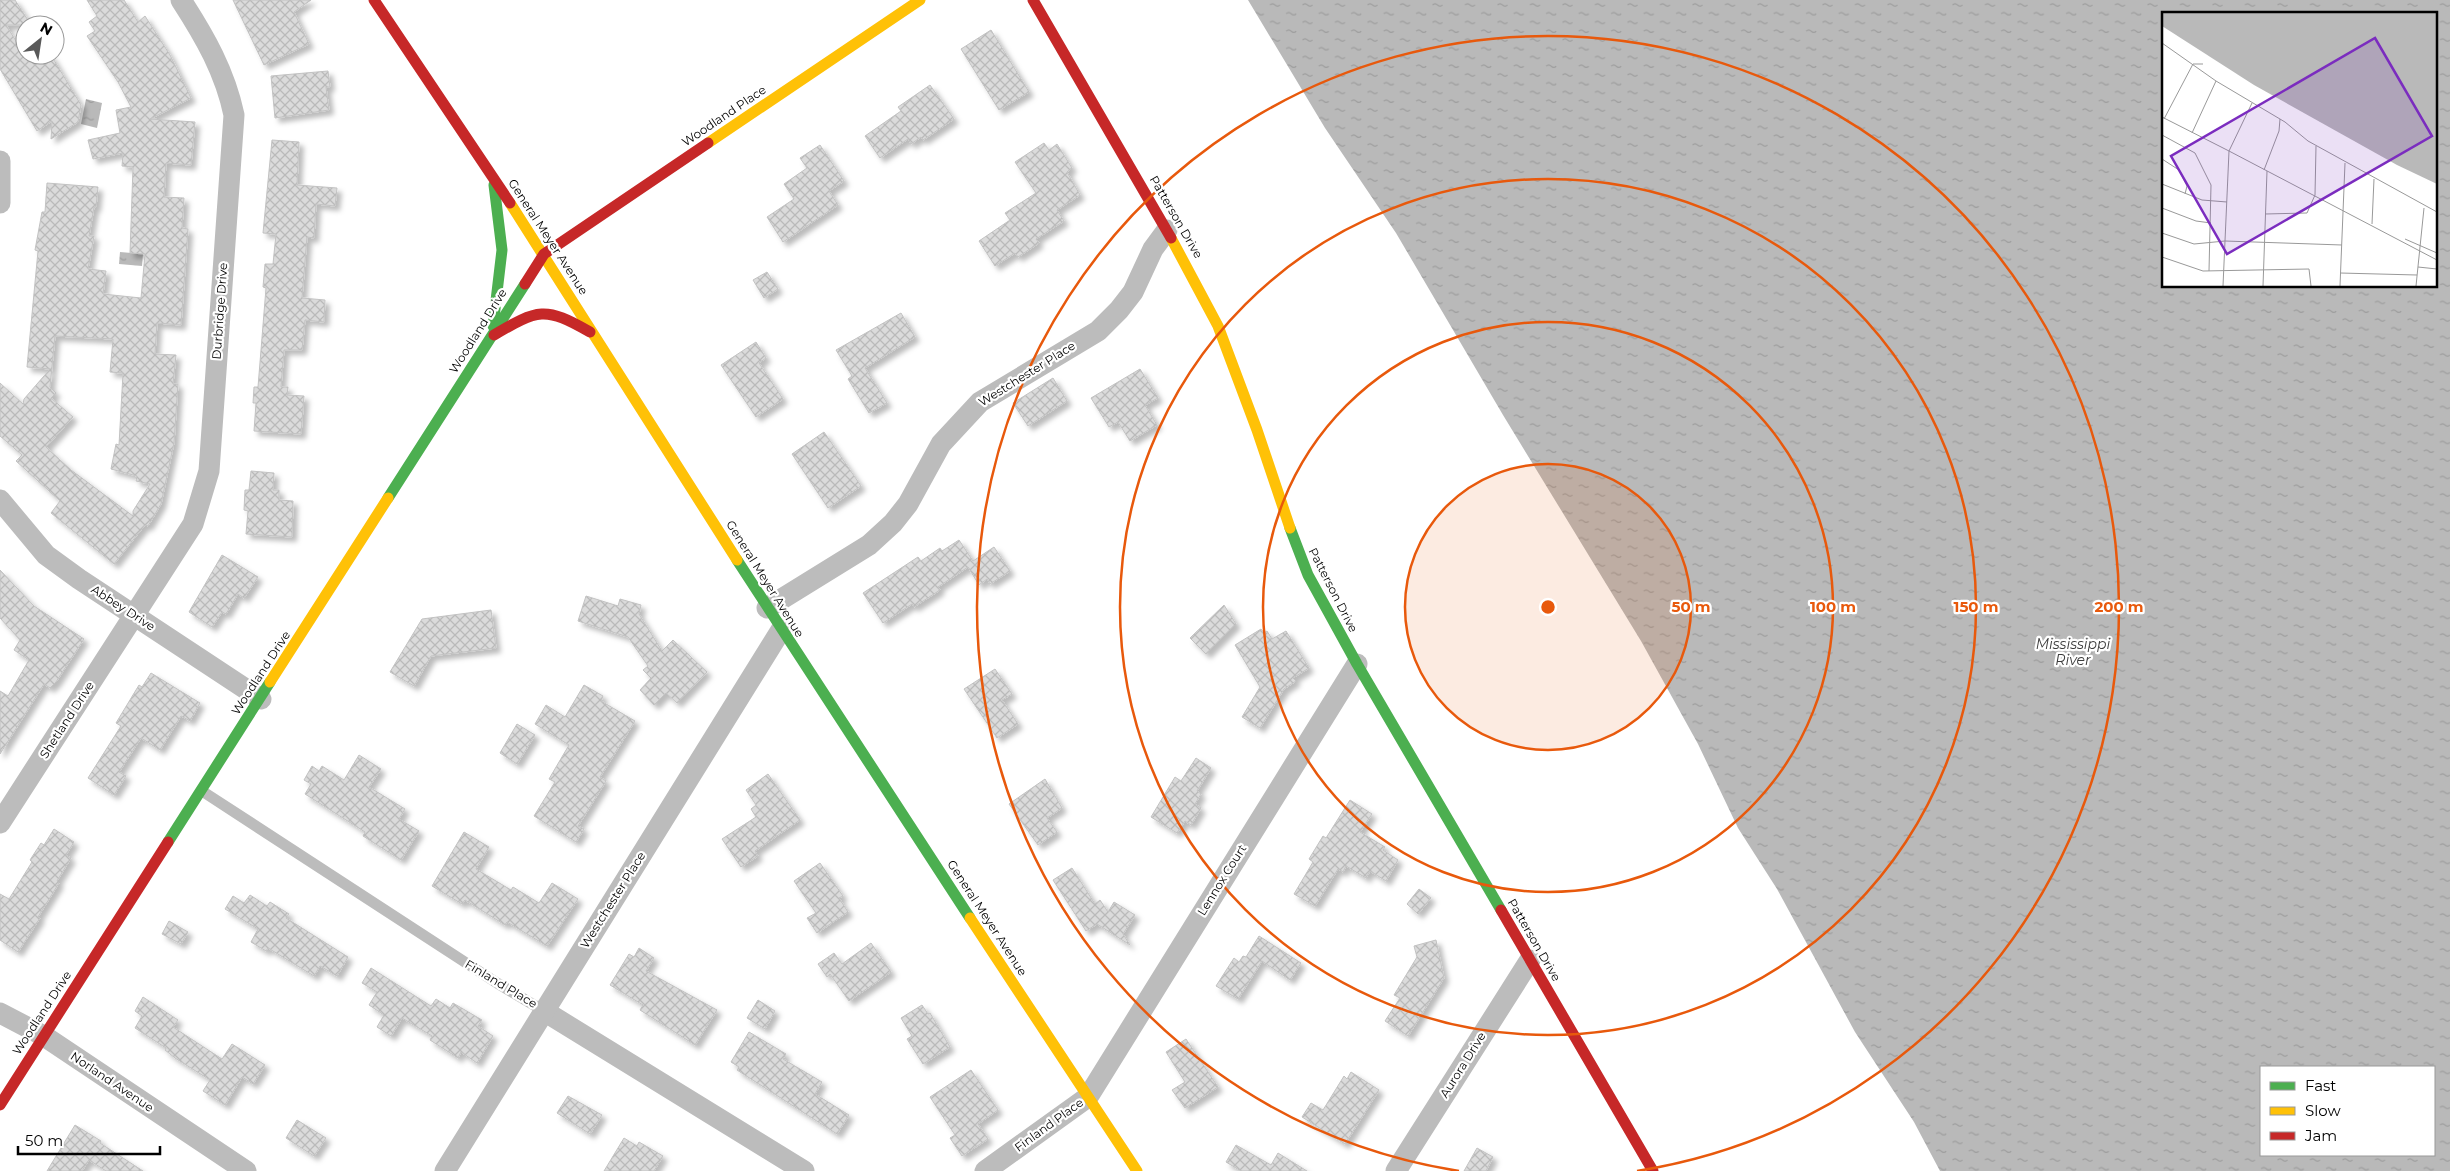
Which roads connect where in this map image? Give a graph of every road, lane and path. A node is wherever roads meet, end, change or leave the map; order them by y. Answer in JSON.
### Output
{"nodes":[{"id":1,"x":181,"y":0,"type":"edge"},
{"id":2,"x":374,"y":0,"type":"edge"},
{"id":3,"x":920,"y":0,"type":"edge"},
{"id":4,"x":1033,"y":0,"type":"edge"},
{"id":5,"x":0,"y":161,"type":"edge"},
{"id":6,"x":494,"y":179,"type":"junction"},
{"id":7,"x":0,"y":203,"type":"edge"},
{"id":8,"x":1168,"y":230,"type":"junction"},
{"id":9,"x":544,"y":254,"type":"junction"},
{"id":10,"x":594,"y":334,"type":"junction"},
{"id":11,"x":491,"y":337,"type":"junction"},
{"id":12,"x":0,"y":500,"type":"edge"},
{"id":13,"x":767,"y":608,"type":"junction"},
{"id":14,"x":134,"y":616,"type":"junction"},
{"id":15,"x":780,"y":630,"type":"junction"},
{"id":16,"x":1356,"y":664,"type":"junction"},
{"id":17,"x":261,"y":699,"type":"junction"},
{"id":18,"x":202,"y":791,"type":"junction"},
{"id":19,"x":7,"y":798,"type":"edge"},
{"id":20,"x":0,"y":823,"type":"edge"},
{"id":21,"x":1530,"y":960,"type":"junction"},
{"id":22,"x":544,"y":1011,"type":"junction"},
{"id":23,"x":0,"y":1013,"type":"edge"},
{"id":24,"x":44,"y":1036,"type":"junction"},
{"id":25,"x":1088,"y":1097,"type":"junction"},
{"id":26,"x":0,"y":1105,"type":"edge"},
{"id":27,"x":246,"y":1171,"type":"edge"},
{"id":28,"x":445,"y":1171,"type":"edge"},
{"id":29,"x":804,"y":1171,"type":"edge"},
{"id":30,"x":985,"y":1171,"type":"edge"},
{"id":31,"x":1137,"y":1171,"type":"edge"},
{"id":32,"x":1396,"y":1171,"type":"edge"},
{"id":33,"x":1653,"y":1171,"type":"edge"}],
"edges":[{"from":1,"to":14,"type":"street","name":"Durbridge Drive"},
{"from":2,"to":6,"type":"street","name":"General Meyer Avenue"},
{"from":3,"to":9,"type":"street","name":"Woodland Place"},
{"from":4,"to":8,"type":"street","name":"Patterson Drive"},
{"from":5,"to":7,"type":"street"},
{"from":6,"to":9,"type":"street","name":"General Meyer Avenue"},
{"from":6,"to":11,"type":"street"},
{"from":8,"to":13,"type":"street","name":"Westchester Place"},
{"from":8,"to":16,"type":"street","name":"Patterson Drive"},
{"from":9,"to":10,"type":"street","name":"General Meyer Avenue"},
{"from":9,"to":11,"type":"street","name":"Woodland Drive"},
{"from":10,"to":11,"type":"street"},
{"from":10,"to":13,"type":"street","name":"General Meyer Avenue"},
{"from":11,"to":17,"type":"street","name":"Woodland Drive"},
{"from":12,"to":14,"type":"street","name":"Abbey Drive"},
{"from":13,"to":15,"type":"street","name":"General Meyer Avenue"},
{"from":14,"to":17,"type":"street","name":"Abbey Drive"},
{"from":14,"to":19,"type":"street","name":"Shetland Drive"},
{"from":15,"to":22,"type":"street","name":"Westchester Place"},
{"from":15,"to":25,"type":"street","name":"General Meyer Avenue"},
{"from":16,"to":21,"type":"street","name":"Patterson Drive"},
{"from":16,"to":25,"type":"street","name":"Lennox Court"},
{"from":17,"to":18,"type":"street","name":"Woodland Drive"},
{"from":18,"to":22,"type":"lane","name":"Finland Place"},
{"from":18,"to":24,"type":"street","name":"Woodland Drive"},
{"from":19,"to":20,"type":"street","name":"Shetland Drive"},
{"from":21,"to":32,"type":"street","name":"Aurora Drive"},
{"from":21,"to":33,"type":"street","name":"Patterson Drive"},
{"from":22,"to":28,"type":"street","name":"Westchester Place"},
{"from":22,"to":29,"type":"street","name":"Finland Place"},
{"from":23,"to":24,"type":"street","name":"Norland Avenue"},
{"from":24,"to":26,"type":"street","name":"Woodland Drive"},
{"from":24,"to":27,"type":"street","name":"Norland Avenue"},
{"from":25,"to":30,"type":"street","name":"Finland Place"},
{"from":25,"to":31,"type":"street","name":"General Meyer Avenue"}]}
